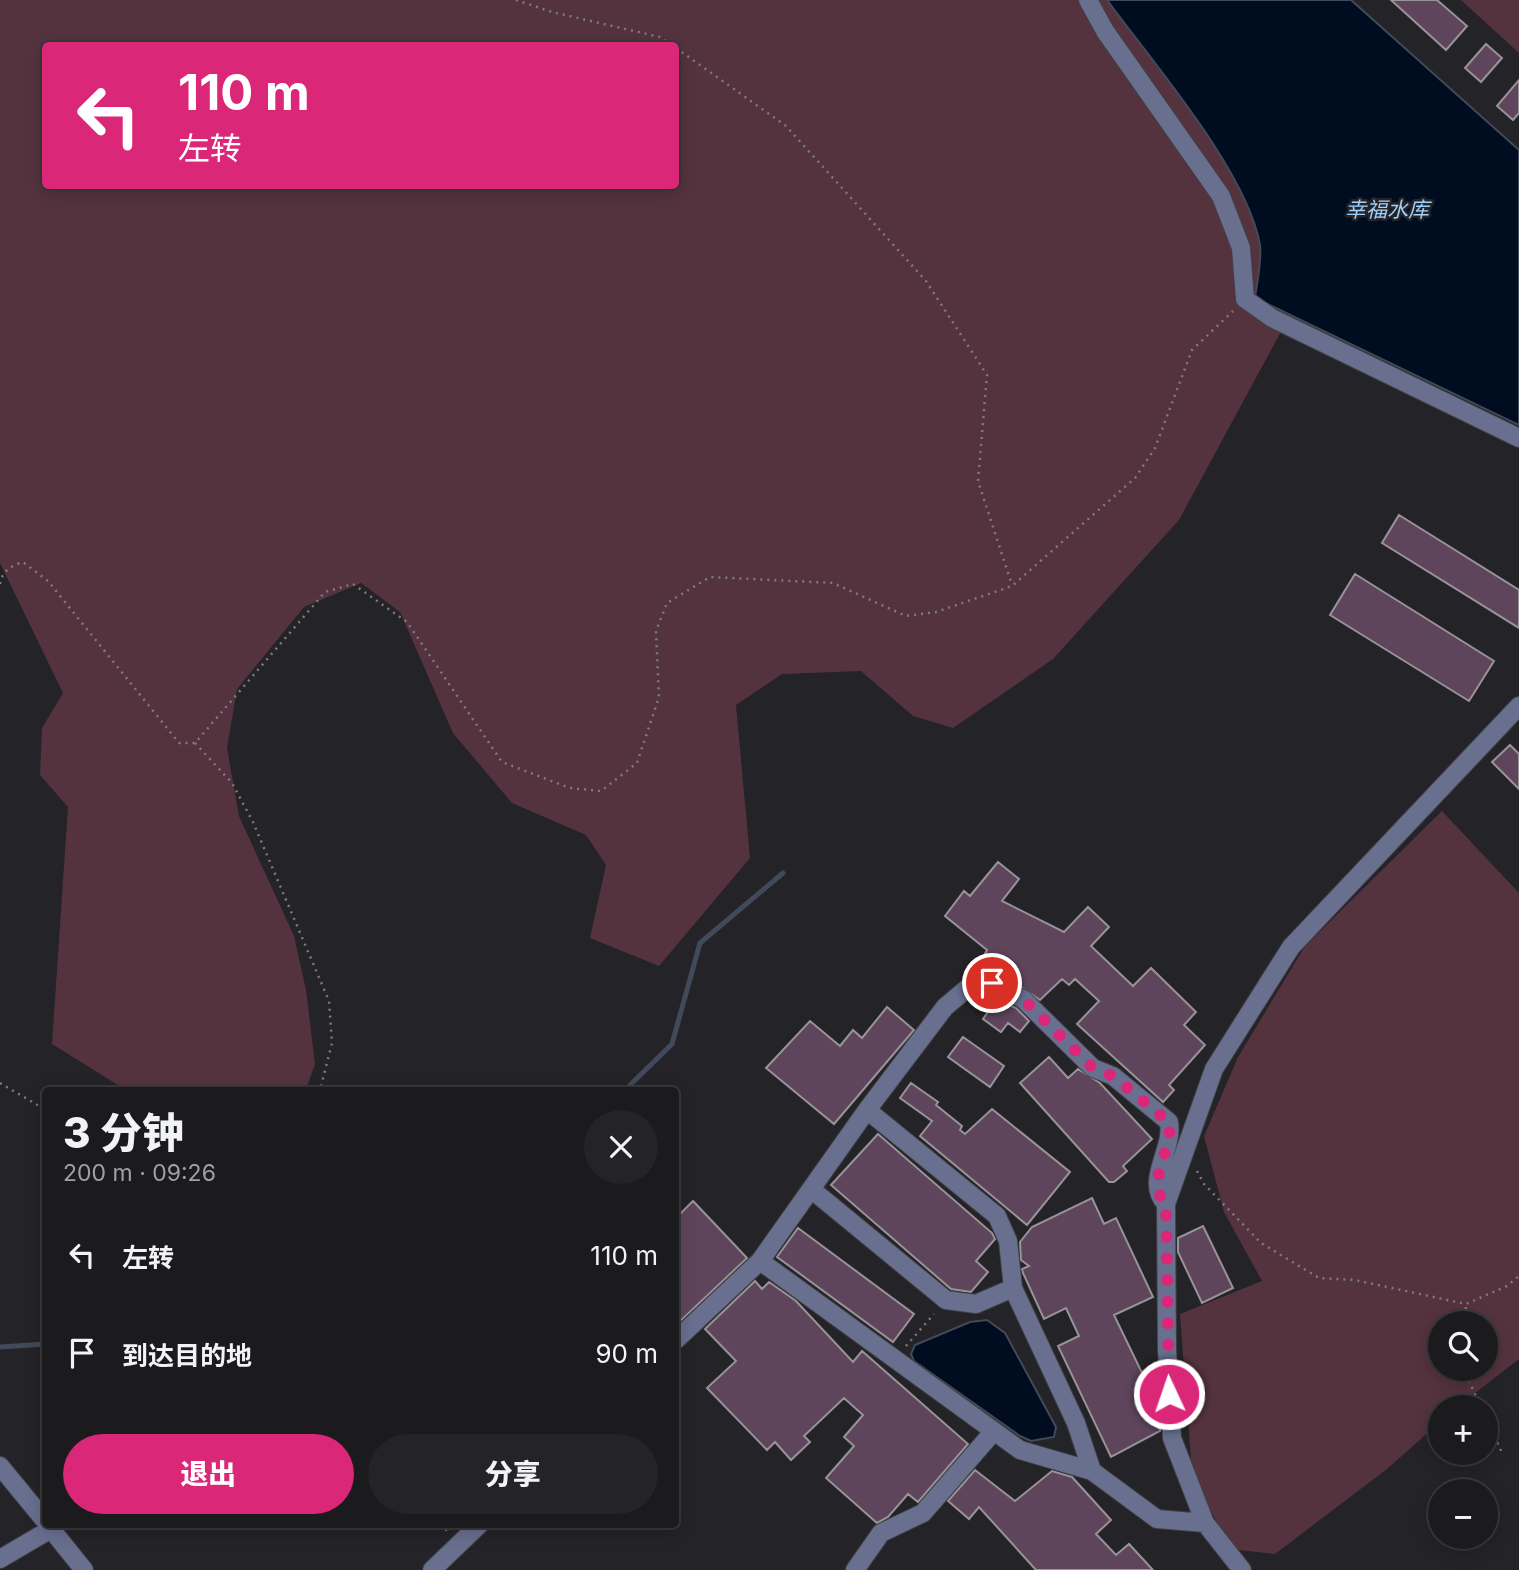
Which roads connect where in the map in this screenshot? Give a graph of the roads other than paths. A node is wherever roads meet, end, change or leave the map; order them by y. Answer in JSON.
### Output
{"nodes":[{"id":1,"x":1087,"y":0,"type":"edge"},
{"id":2,"x":1519,"y":438,"type":"edge"},
{"id":3,"x":1519,"y":706,"type":"edge"},
{"id":4,"x":867,"y":1110,"type":"junction"},
{"id":5,"x":811,"y":1189,"type":"junction"},
{"id":6,"x":1166,"y":1204,"type":"junction"},
{"id":7,"x":760,"y":1261,"type":"junction"},
{"id":8,"x":1013,"y":1288,"type":"junction"},
{"id":9,"x":679,"y":1337,"type":"edge"},
{"id":10,"x":994,"y":1432,"type":"junction"},
{"id":11,"x":0,"y":1466,"type":"edge"},
{"id":12,"x":1093,"y":1471,"type":"junction"},
{"id":13,"x":42,"y":1518,"type":"edge"},
{"id":14,"x":1205,"y":1523,"type":"junction"},
{"id":15,"x":44,"y":1528,"type":"edge"},
{"id":16,"x":50,"y":1528,"type":"edge"},
{"id":17,"x":476,"y":1528,"type":"edge"},
{"id":18,"x":0,"y":1559,"type":"edge"},
{"id":19,"x":84,"y":1570,"type":"edge"},
{"id":20,"x":432,"y":1570,"type":"edge"},
{"id":21,"x":855,"y":1570,"type":"edge"},
{"id":22,"x":1242,"y":1570,"type":"edge"}],
"edges":[{"from":1,"to":2,"type":"street"},
{"from":3,"to":6,"type":"street"},
{"from":4,"to":5,"type":"street"},
{"from":4,"to":6,"type":"street"},
{"from":4,"to":8,"type":"street"},
{"from":5,"to":7,"type":"street"},
{"from":5,"to":8,"type":"street"},
{"from":6,"to":14,"type":"street"},
{"from":7,"to":9,"type":"street"},
{"from":7,"to":10,"type":"street"},
{"from":8,"to":12,"type":"street"},
{"from":10,"to":12,"type":"street"},
{"from":10,"to":21,"type":"street"},
{"from":11,"to":13,"type":"street"},
{"from":12,"to":14,"type":"street"},
{"from":14,"to":22,"type":"street"},
{"from":15,"to":18,"type":"street"},
{"from":16,"to":19,"type":"street"},
{"from":17,"to":20,"type":"street"}]}
